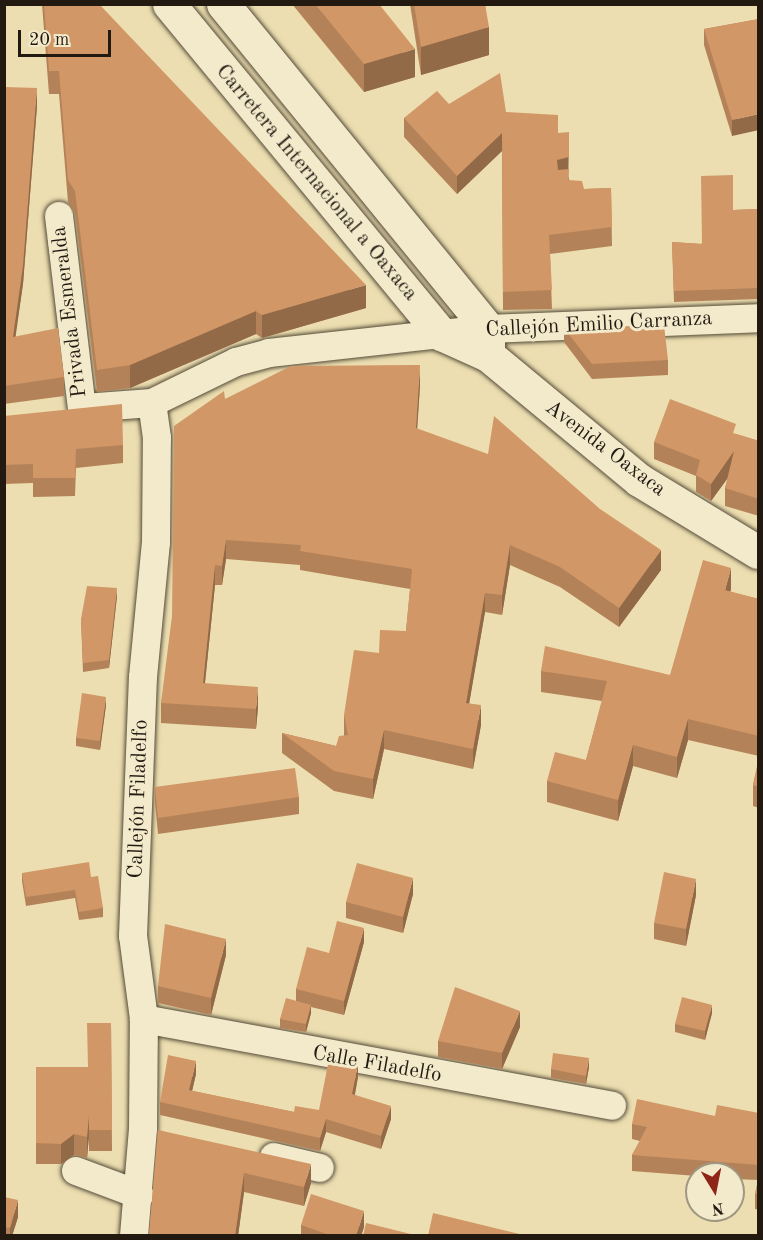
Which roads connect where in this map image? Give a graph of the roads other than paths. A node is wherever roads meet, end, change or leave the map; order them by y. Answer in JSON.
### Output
{"nodes":[{"id":1,"x":169,"y":4,"type":"edge"},
{"id":2,"x":223,"y":4,"type":"edge"},
{"id":3,"x":59,"y":216,"type":"dead end"},
{"id":4,"x":759,"y":318,"type":"edge"},
{"id":5,"x":441,"y":334,"type":"junction"},
{"id":6,"x":488,"y":342,"type":"junction"},
{"id":7,"x":152,"y":403,"type":"junction"},
{"id":8,"x":82,"y":409,"type":"junction"},
{"id":9,"x":49,"y":413,"type":"edge"},
{"id":10,"x":759,"y":552,"type":"edge"},
{"id":11,"x":144,"y":1019,"type":"junction"},
{"id":12,"x":612,"y":1106,"type":"dead end"},
{"id":13,"x":144,"y":1128,"type":"junction"},
{"id":14,"x":173,"y":1135,"type":"edge"},
{"id":15,"x":243,"y":1150,"type":"edge"},
{"id":16,"x":320,"y":1168,"type":"dead end"},
{"id":17,"x":76,"y":1171,"type":"dead end"},
{"id":18,"x":140,"y":1195,"type":"junction"},
{"id":19,"x":134,"y":1236,"type":"edge"}],
"edges":[{"from":1,"to":5,"type":"street","name":"Carretera Internacional a Oaxaca"},
{"from":2,"to":6,"type":"street","name":"Carretera Internacional a Oaxaca"},
{"from":3,"to":8,"type":"street","name":"Privada Esmeralda"},
{"from":4,"to":6,"type":"street","name":"Callejón Emilio Carranza"},
{"from":5,"to":6,"type":"street","name":"Avenida Oaxaca"},
{"from":5,"to":7,"type":"street"},
{"from":6,"to":10,"type":"street","name":"Avenida Oaxaca"},
{"from":7,"to":8,"type":"street"},
{"from":7,"to":11,"type":"street","name":"Callejón Filadelfo"},
{"from":8,"to":9,"type":"street"},
{"from":11,"to":12,"type":"street","name":"Calle Filadelfo"},
{"from":11,"to":13,"type":"street","name":"Callejón Filadelfo"},
{"from":13,"to":14,"type":"street"},
{"from":13,"to":18,"type":"street","name":"Callejón Filadelfo"},
{"from":15,"to":16,"type":"street"},
{"from":17,"to":18,"type":"street"},
{"from":18,"to":19,"type":"street","name":"Callejón Filadelfo"}]}
